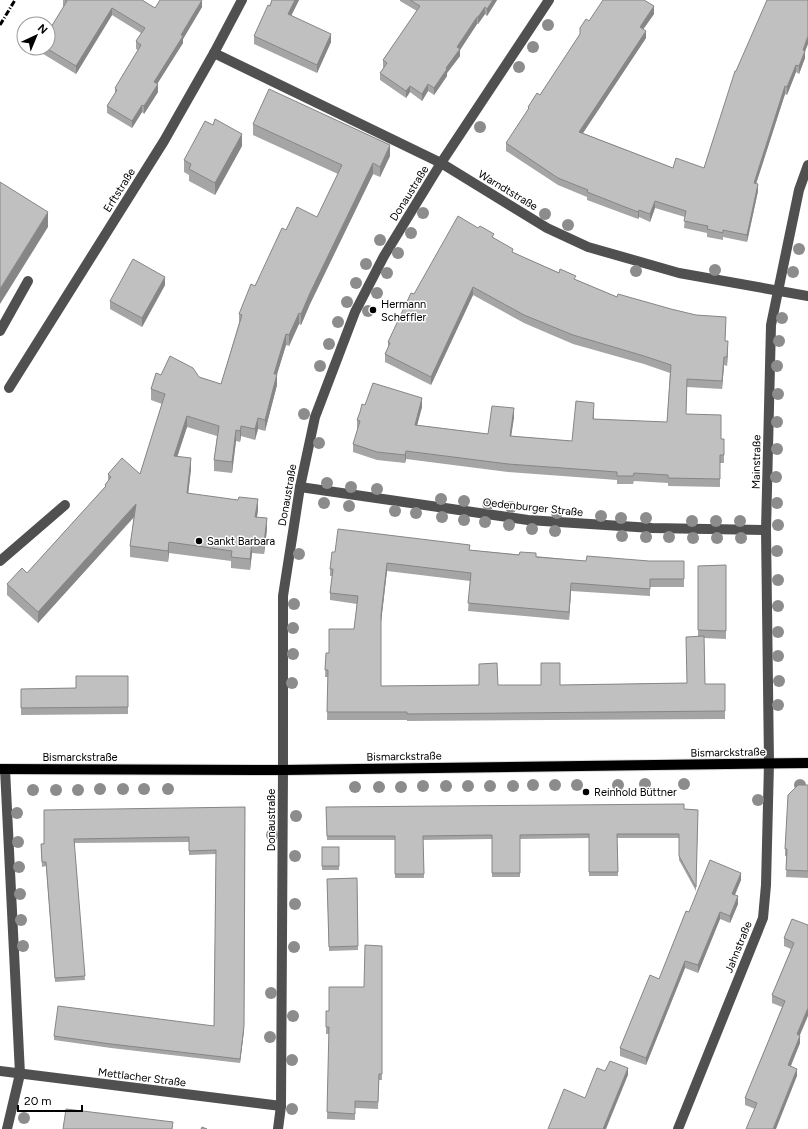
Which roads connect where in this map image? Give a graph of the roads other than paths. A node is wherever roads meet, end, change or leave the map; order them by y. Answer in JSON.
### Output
{"nodes":[{"id":1,"x":242,"y":0,"type":"edge"},
{"id":2,"x":549,"y":0,"type":"edge"},
{"id":3,"x":214,"y":53,"type":"junction"},
{"id":4,"x":441,"y":163,"type":"junction"},
{"id":5,"x":808,"y":165,"type":"edge"},
{"id":6,"x":28,"y":281,"type":"dead end"},
{"id":7,"x":777,"y":292,"type":"junction"},
{"id":8,"x":808,"y":296,"type":"edge"},
{"id":9,"x":0,"y":331,"type":"edge"},
{"id":10,"x":9,"y":388,"type":"dead end"},
{"id":11,"x":300,"y":488,"type":"junction"},
{"id":12,"x":65,"y":505,"type":"dead end"},
{"id":13,"x":766,"y":530,"type":"junction"},
{"id":14,"x":0,"y":561,"type":"edge"},
{"id":15,"x":769,"y":763,"type":"junction"},
{"id":16,"x":808,"y":763,"type":"edge"},
{"id":17,"x":3,"y":769,"type":"edge"},
{"id":18,"x":283,"y":770,"type":"junction"},
{"id":19,"x":0,"y":1071,"type":"edge"},
{"id":20,"x":20,"y":1074,"type":"junction"},
{"id":21,"x":281,"y":1106,"type":"junction"},
{"id":22,"x":7,"y":1129,"type":"edge"},
{"id":23,"x":278,"y":1129,"type":"edge"},
{"id":24,"x":678,"y":1129,"type":"edge"}],
"edges":[{"from":1,"to":3,"type":"street","name":"Erftstraße"},
{"from":2,"to":4,"type":"street","name":"Donaustraße"},
{"from":3,"to":4,"type":"street","name":"Warndtstraße"},
{"from":3,"to":10,"type":"street","name":"Erftstraße"},
{"from":4,"to":7,"type":"street","name":"Warndtstraße"},
{"from":4,"to":11,"type":"street","name":"Donaustraße"},
{"from":5,"to":7,"type":"street","name":"Mainstraße"},
{"from":6,"to":9,"type":"street"},
{"from":7,"to":8,"type":"street","name":"Warndtstraße"},
{"from":7,"to":13,"type":"street","name":"Mainstraße"},
{"from":11,"to":13,"type":"street","name":"Oedenburger Straße"},
{"from":11,"to":18,"type":"street","name":"Donaustraße"},
{"from":12,"to":14,"type":"street"},
{"from":13,"to":15,"type":"street","name":"Mainstraße"},
{"from":15,"to":16,"type":"main road","name":"Bismarckstraße"},
{"from":15,"to":18,"type":"main road","name":"Bismarckstraße"},
{"from":15,"to":24,"type":"street","name":"Jahnstraße"},
{"from":17,"to":18,"type":"main road","name":"Bismarckstraße"},
{"from":17,"to":20,"type":"street"},
{"from":18,"to":21,"type":"street","name":"Donaustraße"},
{"from":19,"to":20,"type":"street","name":"Mettlacher Straße"},
{"from":20,"to":21,"type":"street","name":"Mettlacher Straße"},
{"from":20,"to":22,"type":"street"},
{"from":21,"to":23,"type":"street","name":"Donaustraße"}]}
